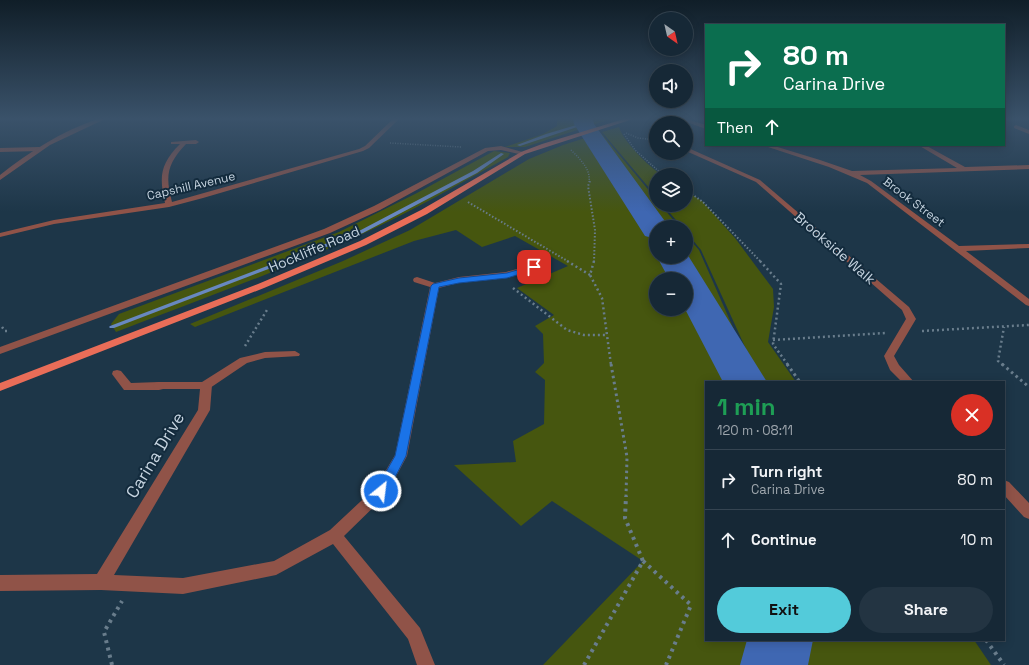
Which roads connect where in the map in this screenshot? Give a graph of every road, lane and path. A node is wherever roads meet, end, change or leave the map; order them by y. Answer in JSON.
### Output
{"nodes":[{"id":1,"x":38,"y":150,"type":"edge"},
{"id":2,"x":177,"y":150,"type":"edge"},
{"id":3,"x":361,"y":150,"type":"edge"},
{"id":4,"x":486,"y":150,"type":"edge"},
{"id":5,"x":510,"y":150,"type":"edge"},
{"id":6,"x":532,"y":150,"type":"edge"},
{"id":7,"x":571,"y":150,"type":"edge"},
{"id":8,"x":635,"y":150,"type":"edge"},
{"id":9,"x":781,"y":150,"type":"edge"},
{"id":10,"x":930,"y":150,"type":"edge"},
{"id":11,"x":693,"y":152,"type":"edge"},
{"id":12,"x":523,"y":153,"type":"junction"},
{"id":13,"x":655,"y":168,"type":"edge"},
{"id":14,"x":1029,"y":168,"type":"edge"},
{"id":15,"x":964,"y":169,"type":"junction"},
{"id":16,"x":852,"y":173,"type":"junction"},
{"id":17,"x":0,"y":178,"type":"edge"},
{"id":18,"x":693,"y":195,"type":"edge"},
{"id":19,"x":466,"y":201,"type":"dead end"},
{"id":20,"x":169,"y":205,"type":"junction"},
{"id":21,"x":0,"y":235,"type":"edge"},
{"id":22,"x":1029,"y":246,"type":"edge"},
{"id":23,"x":957,"y":249,"type":"junction"},
{"id":24,"x":534,"y":267,"type":"dead end"},
{"id":25,"x":590,"y":275,"type":"junction"},
{"id":26,"x":498,"y":276,"type":"junction"},
{"id":27,"x":417,"y":280,"type":"dead end"},
{"id":28,"x":435,"y":286,"type":"junction"},
{"id":29,"x":1029,"y":303,"type":"edge"},
{"id":30,"x":267,"y":310,"type":"dead end"},
{"id":31,"x":1004,"y":327,"type":"dead end"},
{"id":32,"x":606,"y":335,"type":"junction"},
{"id":33,"x":0,"y":351,"type":"edge"},
{"id":34,"x":295,"y":354,"type":"dead end"},
{"id":35,"x":244,"y":360,"type":"junction"},
{"id":36,"x":117,"y":374,"type":"dead end"},
{"id":37,"x":799,"y":381,"type":"edge"},
{"id":38,"x":907,"y":381,"type":"edge"},
{"id":39,"x":206,"y":385,"type":"junction"},
{"id":40,"x":0,"y":387,"type":"edge"},
{"id":41,"x":1029,"y":387,"type":"edge"},
{"id":42,"x":1005,"y":487,"type":"edge"},
{"id":43,"x":1029,"y":513,"type":"edge"},
{"id":44,"x":335,"y":535,"type":"junction"},
{"id":45,"x":643,"y":561,"type":"junction"},
{"id":46,"x":101,"y":582,"type":"junction"},
{"id":47,"x":0,"y":583,"type":"edge"},
{"id":48,"x":132,"y":583,"type":"junction"},
{"id":49,"x":987,"y":641,"type":"edge"},
{"id":50,"x":112,"y":665,"type":"edge"},
{"id":51,"x":426,"y":665,"type":"edge"},
{"id":52,"x":584,"y":665,"type":"edge"},
{"id":53,"x":666,"y":665,"type":"edge"},
{"id":54,"x":1004,"y":665,"type":"edge"}],
"edges":[{"from":1,"to":17,"type":"street"},
{"from":2,"to":20,"type":"street"},
{"from":3,"to":20,"type":"street","name":"Capshill Avenue"},
{"from":4,"to":33,"type":"street"},
{"from":5,"to":12,"type":"street"},
{"from":6,"to":12,"type":"main road","name":"Hockliffe Road"},
{"from":7,"to":25,"type":"path"},
{"from":8,"to":13,"type":"path"},
{"from":9,"to":16,"type":"street","name":"Brook Street"},
{"from":10,"to":15,"type":"street"},
{"from":11,"to":38,"type":"street","name":"Brookside Walk"},
{"from":12,"to":40,"type":"main road","name":"Hockliffe Road"},
{"from":14,"to":15,"type":"street"},
{"from":15,"to":16,"type":"street"},
{"from":16,"to":23,"type":"street","name":"Brook Street"},
{"from":18,"to":37,"type":"path"},
{"from":19,"to":25,"type":"path"},
{"from":20,"to":21,"type":"street","name":"Capshill Avenue"},
{"from":22,"to":23,"type":"street"},
{"from":23,"to":29,"type":"street","name":"Brook Street"},
{"from":24,"to":26,"type":"street"},
{"from":25,"to":32,"type":"path"},
{"from":26,"to":28,"type":"street"},
{"from":26,"to":32,"type":"path"},
{"from":27,"to":28,"type":"street"},
{"from":28,"to":44,"type":"street"},
{"from":30,"to":35,"type":"path"},
{"from":31,"to":41,"type":"path"},
{"from":32,"to":45,"type":"path"},
{"from":34,"to":35,"type":"street"},
{"from":35,"to":39,"type":"street"},
{"from":36,"to":39,"type":"street"},
{"from":39,"to":46,"type":"street","name":"Carina Drive"},
{"from":42,"to":43,"type":"street"},
{"from":44,"to":48,"type":"street"},
{"from":44,"to":51,"type":"street"},
{"from":45,"to":52,"type":"path"},
{"from":45,"to":53,"type":"path"},
{"from":46,"to":47,"type":"street"},
{"from":46,"to":48,"type":"street"},
{"from":48,"to":50,"type":"path"},
{"from":49,"to":54,"type":"path"}]}
